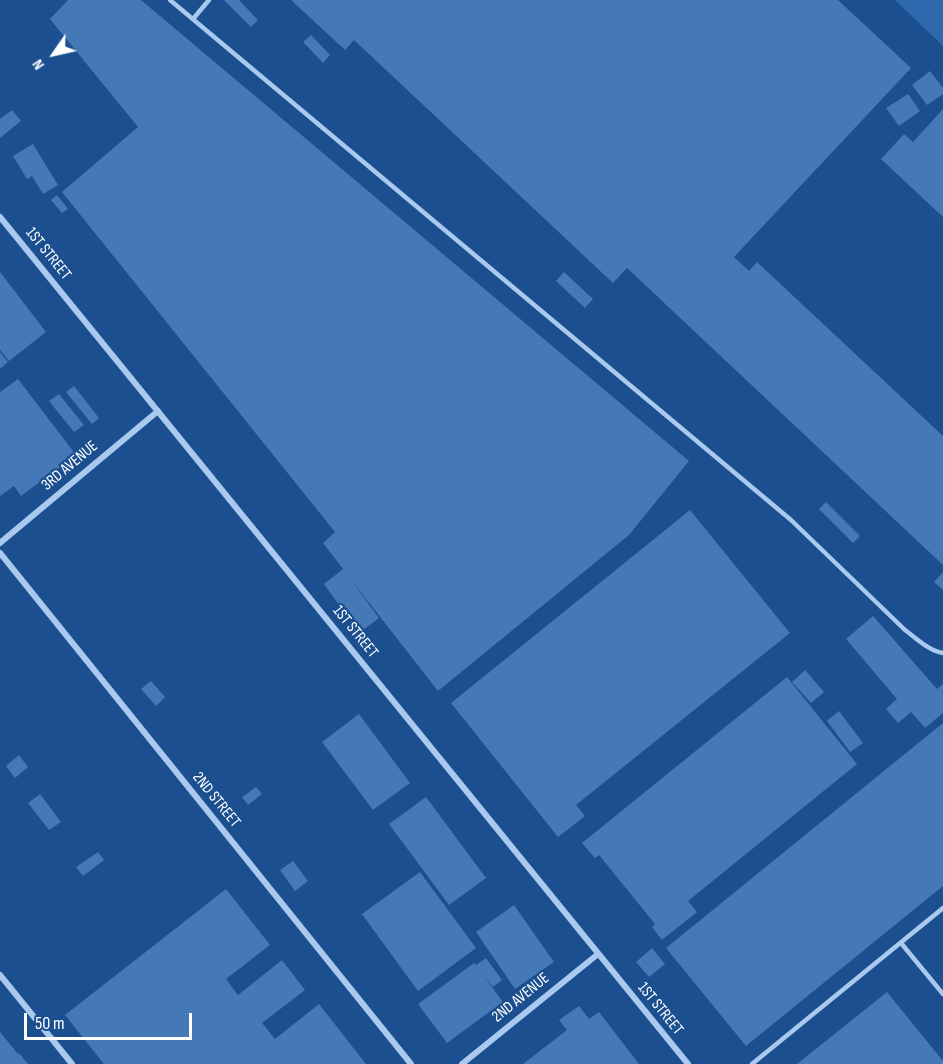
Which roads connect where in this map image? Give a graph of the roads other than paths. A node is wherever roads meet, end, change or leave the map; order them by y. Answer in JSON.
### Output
{"nodes":[{"id":1,"x":170,"y":0,"type":"edge"},
{"id":2,"x":209,"y":0,"type":"edge"},
{"id":3,"x":193,"y":19,"type":"junction"},
{"id":4,"x":0,"y":217,"type":"edge"},
{"id":5,"x":158,"y":411,"type":"junction"},
{"id":6,"x":0,"y":543,"type":"edge"},
{"id":7,"x":0,"y":553,"type":"edge"},
{"id":8,"x":943,"y":652,"type":"edge"},
{"id":9,"x":943,"y":908,"type":"edge"},
{"id":10,"x":901,"y":943,"type":"junction"},
{"id":11,"x":598,"y":954,"type":"junction"},
{"id":12,"x":0,"y":975,"type":"edge"},
{"id":13,"x":943,"y":994,"type":"edge"},
{"id":14,"x":72,"y":1064,"type":"edge"},
{"id":15,"x":411,"y":1064,"type":"edge"},
{"id":16,"x":462,"y":1064,"type":"edge"},
{"id":17,"x":688,"y":1064,"type":"edge"},
{"id":18,"x":752,"y":1064,"type":"edge"}],
"edges":[{"from":1,"to":3,"type":"lane"},
{"from":2,"to":3,"type":"lane"},
{"from":3,"to":8,"type":"lane"},
{"from":4,"to":5,"type":"street","name":"1ST STREET"},
{"from":5,"to":6,"type":"street","name":"3RD AVENUE"},
{"from":5,"to":11,"type":"street","name":"1ST STREET"},
{"from":7,"to":15,"type":"street","name":"2ND STREET"},
{"from":9,"to":10,"type":"lane"},
{"from":10,"to":13,"type":"lane"},
{"from":10,"to":18,"type":"lane"},
{"from":11,"to":16,"type":"street","name":"2ND AVENUE"},
{"from":11,"to":17,"type":"street","name":"1ST STREET"},
{"from":12,"to":14,"type":"street"}]}
